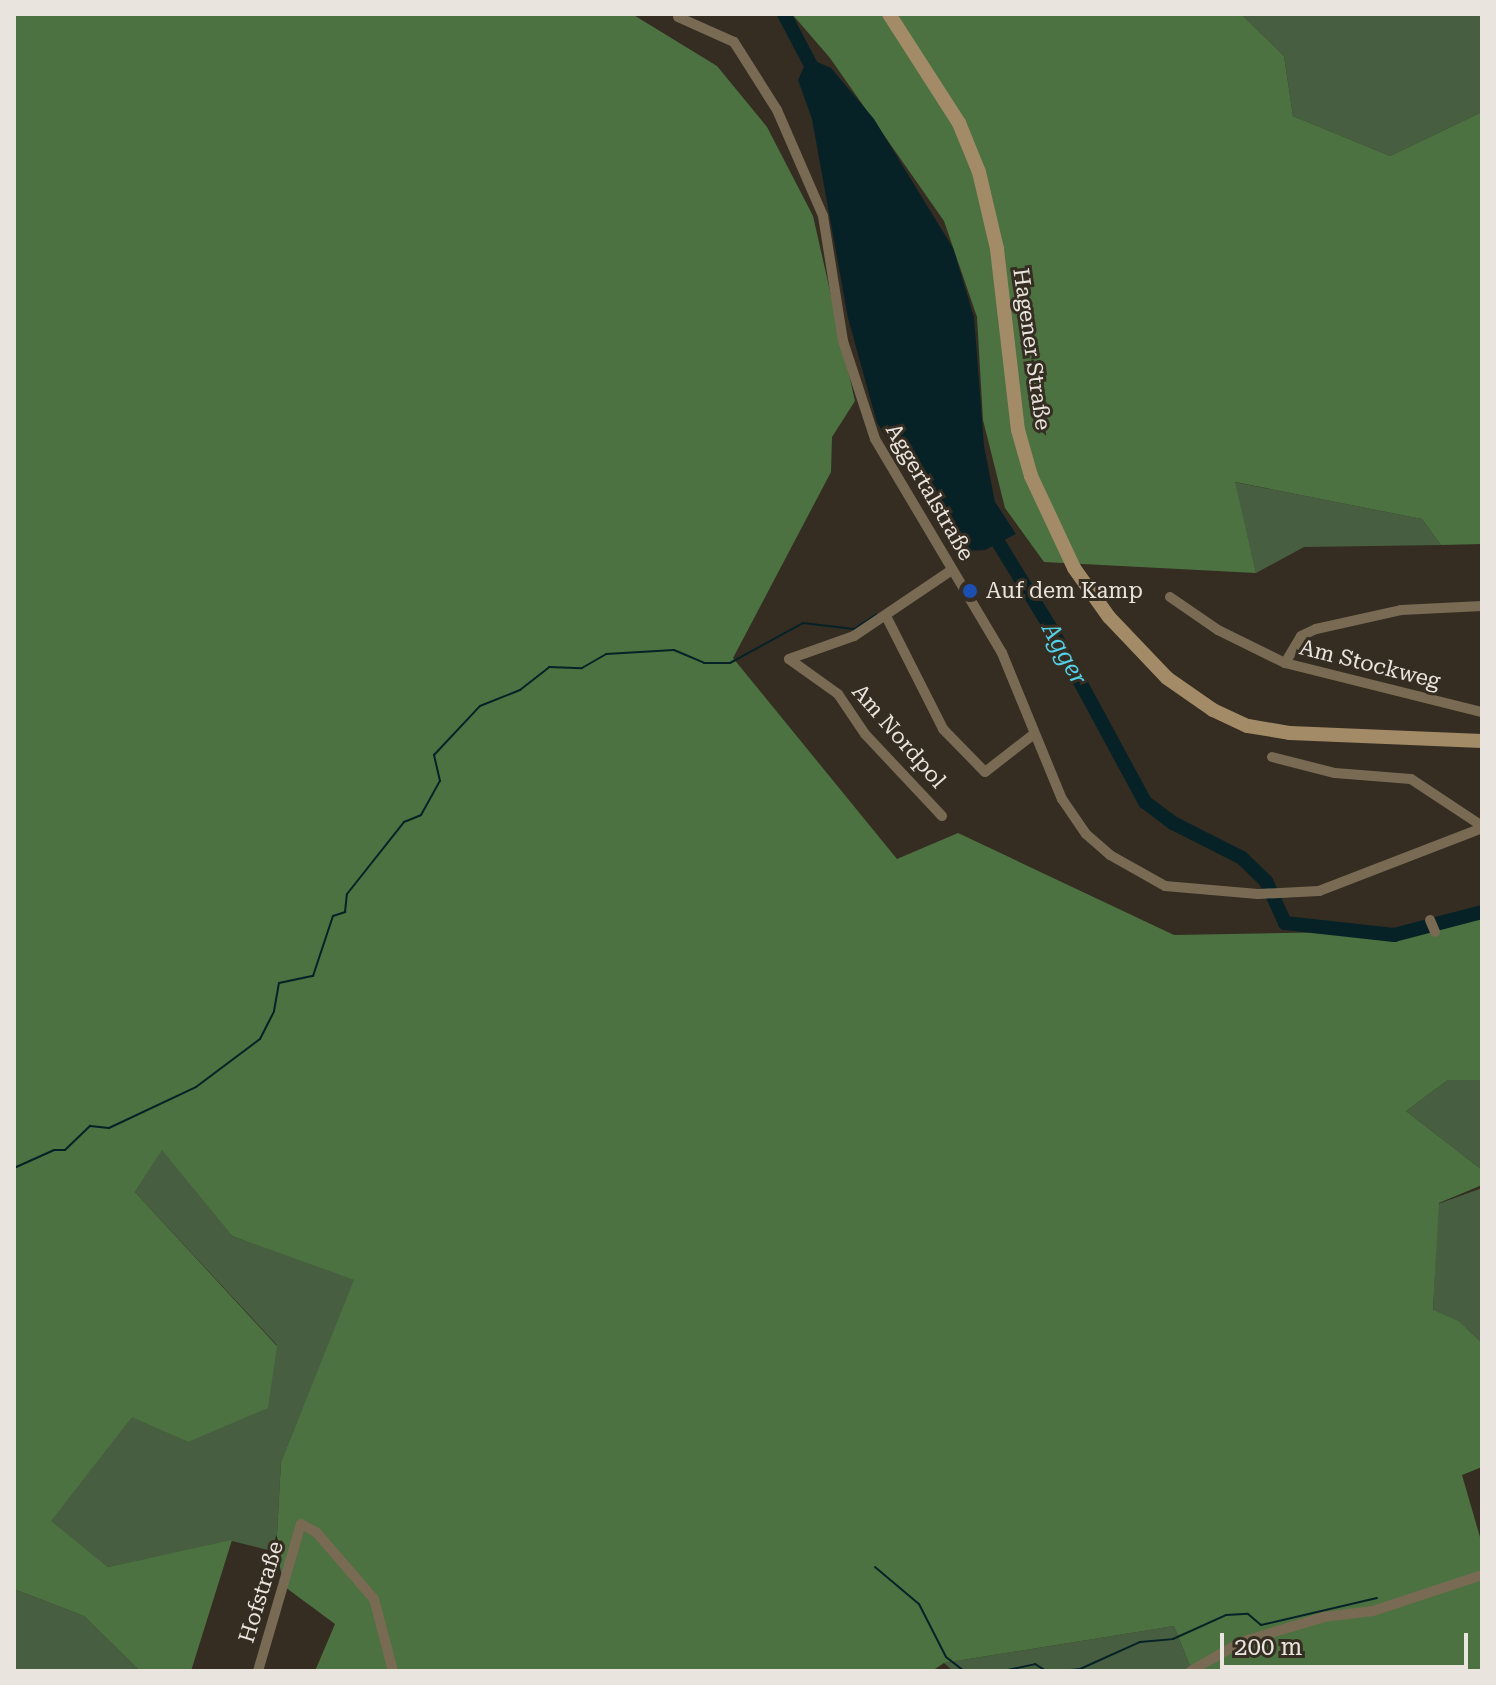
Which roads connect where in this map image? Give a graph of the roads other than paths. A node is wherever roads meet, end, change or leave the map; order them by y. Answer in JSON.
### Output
{"nodes":[{"id":1,"x":889,"y":14,"type":"edge"},
{"id":2,"x":678,"y":17,"type":"dead end"},
{"id":3,"x":952,"y":570,"type":"junction"},
{"id":4,"x":1170,"y":597,"type":"dead end"},
{"id":5,"x":1482,"y":606,"type":"edge"},
{"id":6,"x":886,"y":616,"type":"junction"},
{"id":7,"x":1285,"y":663,"type":"junction"},
{"id":8,"x":1482,"y":712,"type":"edge"},
{"id":9,"x":1034,"y":734,"type":"junction"},
{"id":10,"x":1482,"y":741,"type":"edge"},
{"id":11,"x":1272,"y":757,"type":"dead end"},
{"id":12,"x":942,"y":816,"type":"dead end"},
{"id":13,"x":1482,"y":827,"type":"edge"},
{"id":14,"x":1430,"y":920,"type":"dead end"},
{"id":15,"x":1435,"y":932,"type":"dead end"},
{"id":16,"x":1482,"y":1575,"type":"edge"},
{"id":17,"x":258,"y":1671,"type":"edge"},
{"id":18,"x":393,"y":1671,"type":"edge"},
{"id":19,"x":1191,"y":1671,"type":"edge"}],
"edges":[{"from":1,"to":10,"type":"main road","name":"Hagener Straße"},
{"from":2,"to":3,"type":"street","name":"Aggertalstraße"},
{"from":3,"to":6,"type":"street"},
{"from":3,"to":9,"type":"street","name":"Aggertalstraße"},
{"from":4,"to":7,"type":"street","name":"Am Stockweg"},
{"from":5,"to":7,"type":"street"},
{"from":6,"to":9,"type":"street"},
{"from":6,"to":12,"type":"street","name":"Am Nordpol"},
{"from":7,"to":8,"type":"street","name":"Am Stockweg"},
{"from":9,"to":13,"type":"street","name":"Aggertalstraße"},
{"from":11,"to":13,"type":"street"},
{"from":14,"to":15,"type":"street"},
{"from":16,"to":19,"type":"street"},
{"from":17,"to":18,"type":"street","name":"Hofstraße"}]}
